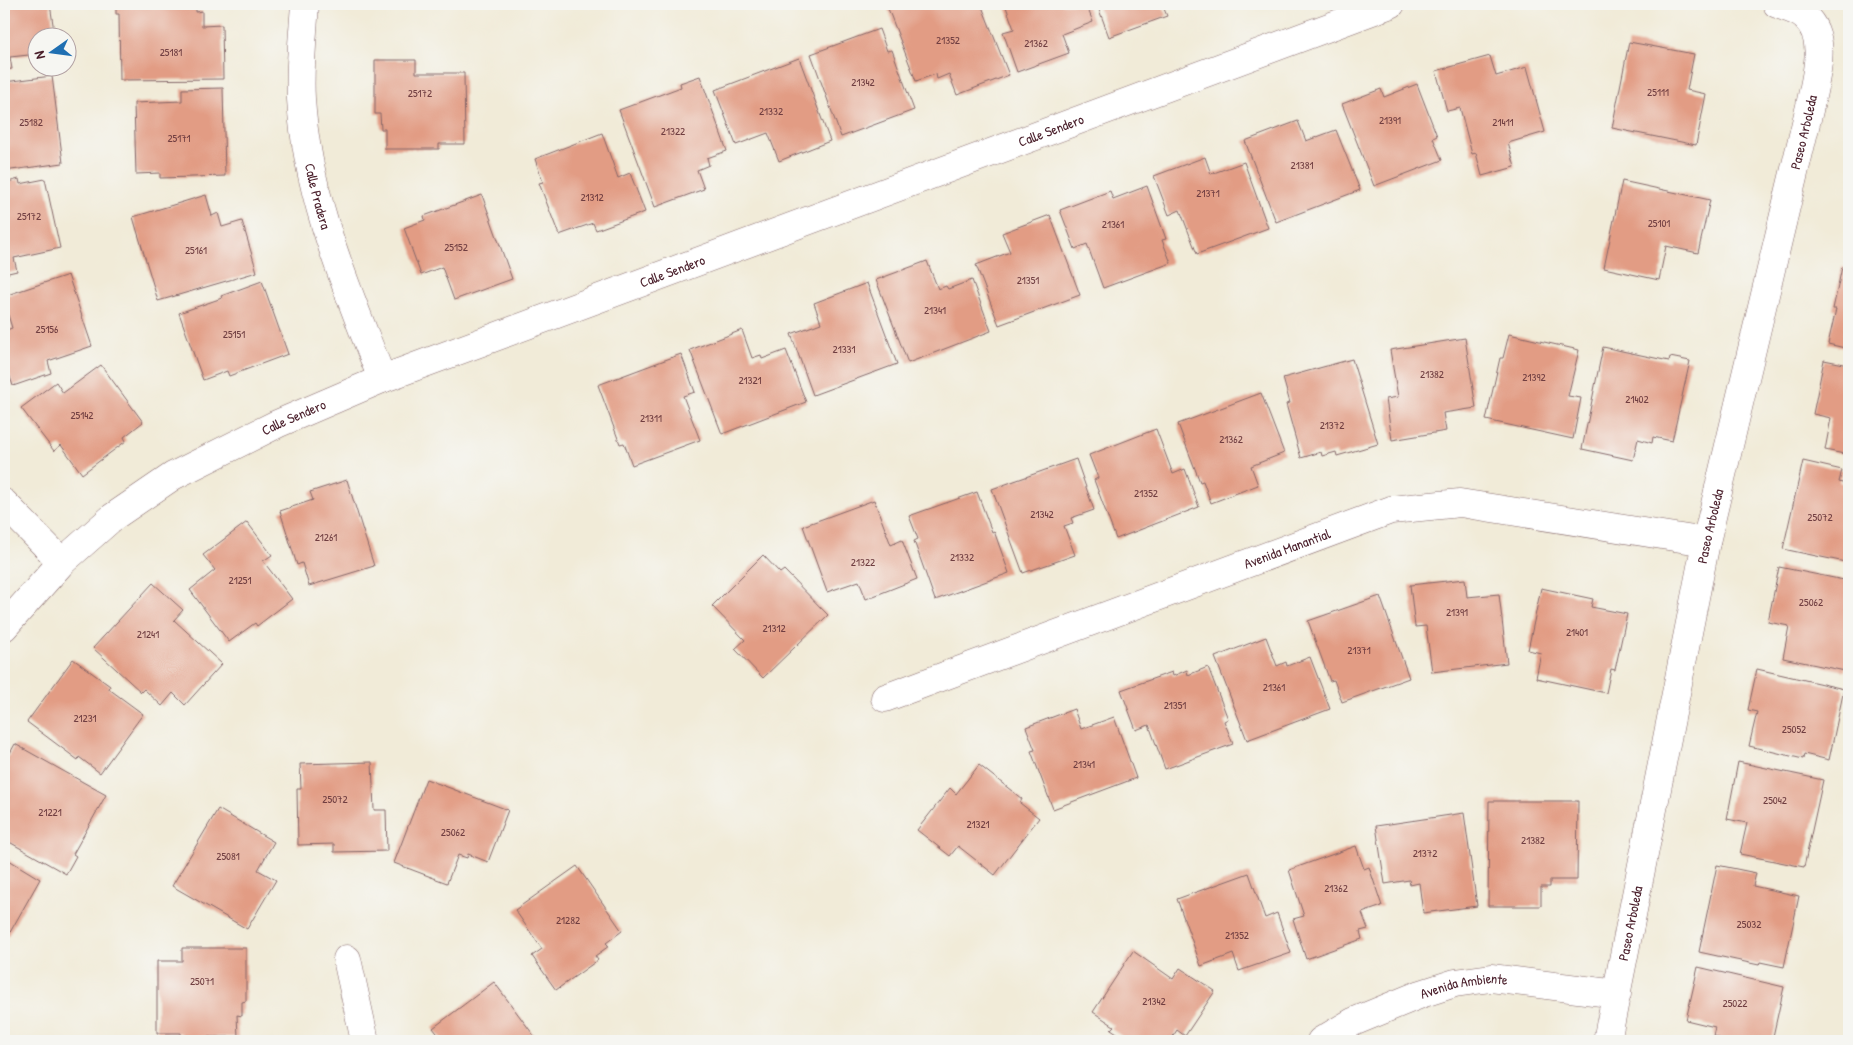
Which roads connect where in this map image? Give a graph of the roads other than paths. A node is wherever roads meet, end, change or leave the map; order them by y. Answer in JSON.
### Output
{"nodes":[{"id":1,"x":305,"y":4,"type":"edge"},
{"id":2,"x":1391,"y":4,"type":"edge"},
{"id":3,"x":1777,"y":4,"type":"edge"},
{"id":4,"x":382,"y":379,"type":"junction"},
{"id":5,"x":4,"y":502,"type":"edge"},
{"id":6,"x":1706,"y":542,"type":"junction"},
{"id":7,"x":62,"y":562,"type":"junction"},
{"id":8,"x":4,"y":627,"type":"edge"},
{"id":9,"x":886,"y":698,"type":"dead end"},
{"id":10,"x":347,"y":960,"type":"dead end"},
{"id":11,"x":1617,"y":994,"type":"junction"},
{"id":12,"x":365,"y":1041,"type":"edge"},
{"id":13,"x":1321,"y":1041,"type":"edge"},
{"id":14,"x":1607,"y":1041,"type":"edge"}],
"edges":[{"from":1,"to":4,"type":"street","name":"Calle Pradera"},
{"from":2,"to":4,"type":"street","name":"Calle Sendero"},
{"from":3,"to":6,"type":"street","name":"Paseo Arboleda"},
{"from":4,"to":7,"type":"street","name":"Calle Sendero"},
{"from":5,"to":7,"type":"street"},
{"from":6,"to":9,"type":"street","name":"Avenida Manantial"},
{"from":6,"to":11,"type":"street","name":"Paseo Arboleda"},
{"from":7,"to":8,"type":"street","name":"Calle Sendero"},
{"from":10,"to":12,"type":"street"},
{"from":11,"to":13,"type":"street","name":"Avenida Ambiente"},
{"from":11,"to":14,"type":"street","name":"Paseo Arboleda"}]}
